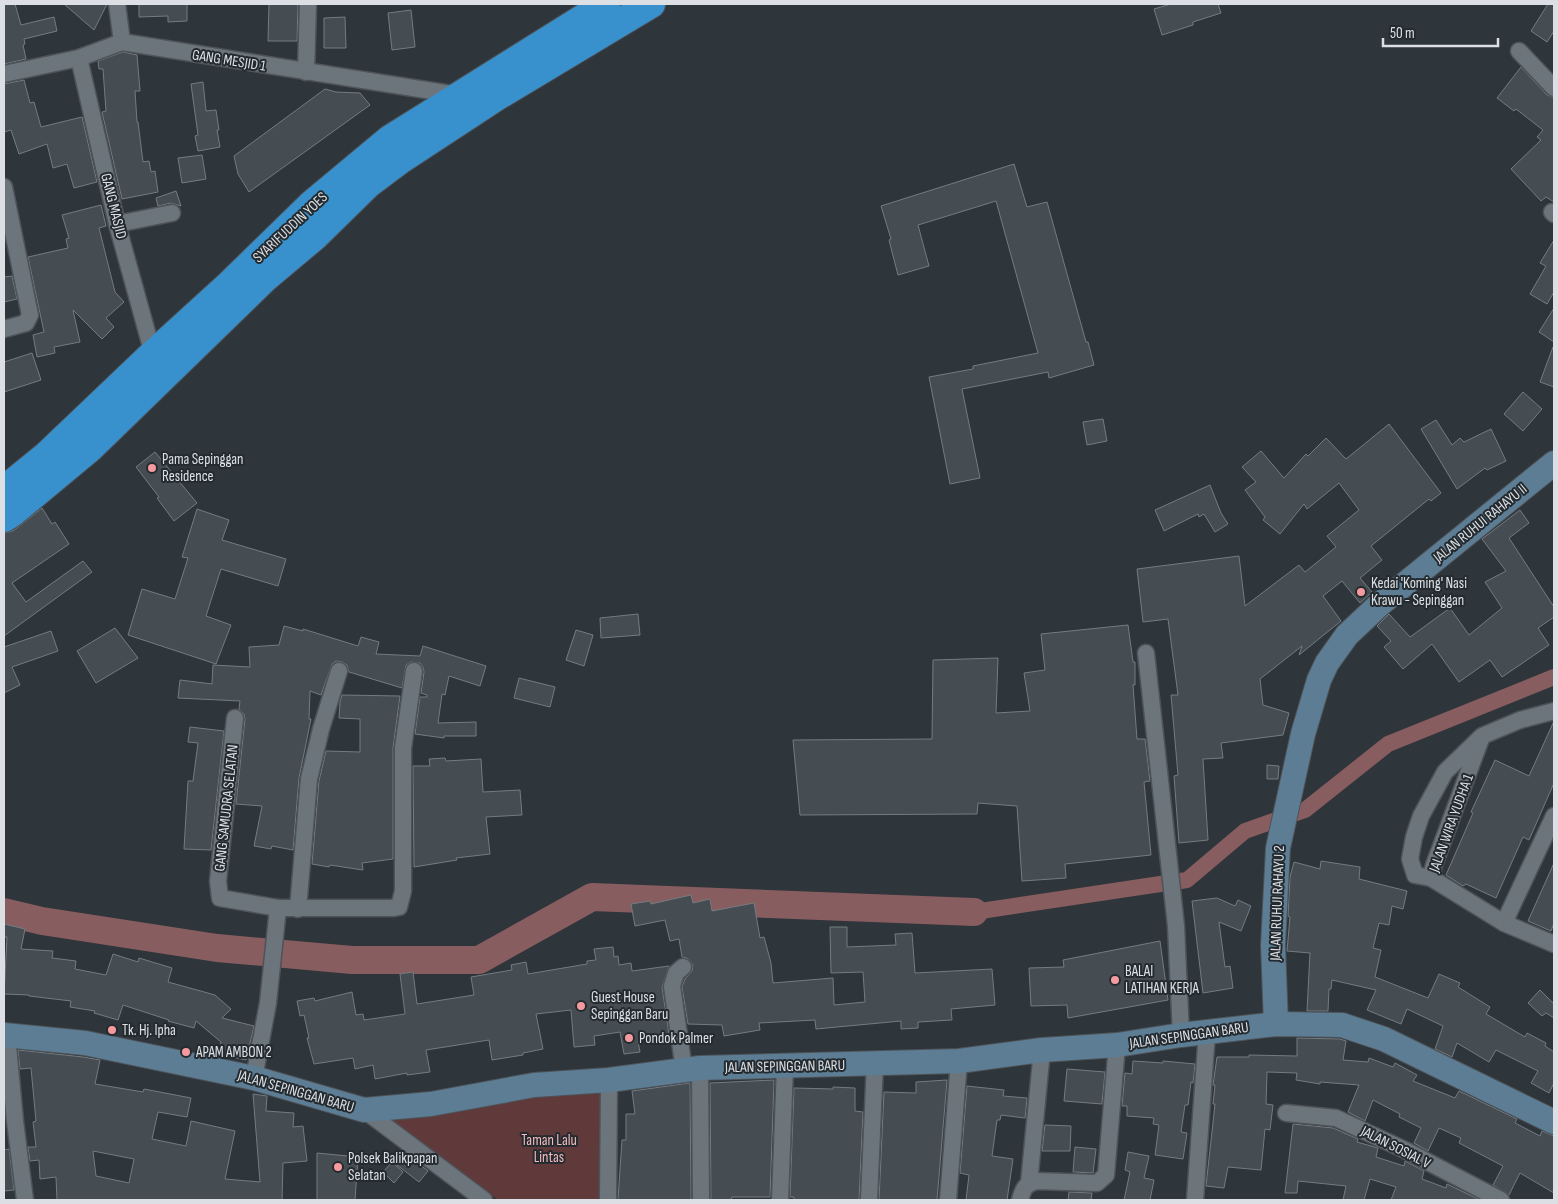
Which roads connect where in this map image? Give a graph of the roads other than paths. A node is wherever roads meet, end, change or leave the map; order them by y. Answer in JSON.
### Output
{"nodes":[{"id":1,"x":117,"y":4,"type":"edge"},
{"id":2,"x":308,"y":4,"type":"edge"},
{"id":3,"x":606,"y":4,"type":"edge"},
{"id":4,"x":650,"y":4,"type":"edge"},
{"id":5,"x":122,"y":42,"type":"junction"},
{"id":6,"x":1519,"y":51,"type":"dead end"},
{"id":7,"x":79,"y":58,"type":"junction"},
{"id":8,"x":306,"y":72,"type":"junction"},
{"id":9,"x":4,"y":74,"type":"edge"},
{"id":10,"x":1554,"y":88,"type":"edge"},
{"id":11,"x":458,"y":95,"type":"junction"},
{"id":12,"x":4,"y":187,"type":"edge"},
{"id":13,"x":172,"y":213,"type":"dead end"},
{"id":14,"x":117,"y":224,"type":"junction"},
{"id":15,"x":4,"y":329,"type":"edge"},
{"id":16,"x":153,"y":354,"type":"junction"},
{"id":17,"x":1554,"y":463,"type":"edge"},
{"id":18,"x":4,"y":490,"type":"edge"},
{"id":19,"x":4,"y":518,"type":"edge"},
{"id":20,"x":1146,"y":653,"type":"dead end"},
{"id":21,"x":339,"y":670,"type":"dead end"},
{"id":22,"x":414,"y":671,"type":"dead end"},
{"id":23,"x":1554,"y":711,"type":"edge"},
{"id":24,"x":235,"y":718,"type":"dead end"},
{"id":25,"x":1482,"y":736,"type":"junction"},
{"id":26,"x":1291,"y":784,"type":"joint"},
{"id":27,"x":1554,"y":816,"type":"edge"},
{"id":28,"x":1431,"y":878,"type":"junction"},
{"id":29,"x":298,"y":909,"type":"junction"},
{"id":30,"x":277,"y":914,"type":"junction"},
{"id":31,"x":1504,"y":923,"type":"junction"},
{"id":32,"x":1554,"y":944,"type":"edge"},
{"id":33,"x":683,"y":967,"type":"dead end"},
{"id":34,"x":1276,"y":1024,"type":"junction"},
{"id":35,"x":1207,"y":1032,"type":"junction"},
{"id":36,"x":5,"y":1035,"type":"edge"},
{"id":37,"x":1181,"y":1035,"type":"junction"},
{"id":38,"x":1118,"y":1045,"type":"junction"},
{"id":39,"x":1042,"y":1050,"type":"junction"},
{"id":40,"x":959,"y":1061,"type":"junction"},
{"id":41,"x":874,"y":1064,"type":"junction"},
{"id":42,"x":785,"y":1066,"type":"junction"},
{"id":43,"x":692,"y":1069,"type":"junction"},
{"id":44,"x":254,"y":1078,"type":"junction"},
{"id":45,"x":609,"y":1080,"type":"junction"},
{"id":46,"x":364,"y":1110,"type":"junction"},
{"id":47,"x":1286,"y":1112,"type":"dead end"},
{"id":48,"x":9,"y":1122,"type":"edge"},
{"id":49,"x":1554,"y":1122,"type":"edge"},
{"id":50,"x":1028,"y":1183,"type":"junction"},
{"id":51,"x":25,"y":1200,"type":"edge"},
{"id":52,"x":484,"y":1200,"type":"edge"},
{"id":53,"x":608,"y":1200,"type":"edge"},
{"id":54,"x":701,"y":1200,"type":"edge"},
{"id":55,"x":780,"y":1200,"type":"edge"},
{"id":56,"x":869,"y":1200,"type":"edge"},
{"id":57,"x":948,"y":1200,"type":"edge"},
{"id":58,"x":1020,"y":1200,"type":"edge"},
{"id":59,"x":1195,"y":1200,"type":"edge"},
{"id":60,"x":1501,"y":1200,"type":"edge"}],
"edges":[{"from":1,"to":5,"type":"street"},
{"from":2,"to":8,"type":"street"},
{"from":3,"to":11,"type":"highway","name":"SYARIFUDDIN YOES"},
{"from":4,"to":19,"type":"highway"},
{"from":5,"to":7,"type":"street","name":"GANG MESJID 1"},
{"from":5,"to":8,"type":"street","name":"GANG MESJID 1"},
{"from":6,"to":10,"type":"street"},
{"from":7,"to":9,"type":"street","name":"GANG MESJID 1"},
{"from":7,"to":14,"type":"street","name":"GANG MASJID"},
{"from":8,"to":11,"type":"street","name":"GANG MESJID 1"},
{"from":11,"to":16,"type":"highway","name":"SYARIFUDDIN YOES"},
{"from":12,"to":15,"type":"street"},
{"from":13,"to":14,"type":"street"},
{"from":14,"to":16,"type":"street","name":"GANG MASJID"},
{"from":16,"to":18,"type":"highway","name":"SYARIFUDDIN YOES"},
{"from":17,"to":26,"type":"street","name":"JALAN RUHUI RAHAYU II"},
{"from":20,"to":37,"type":"street"},
{"from":21,"to":29,"type":"street"},
{"from":22,"to":29,"type":"street"},
{"from":23,"to":25,"type":"street"},
{"from":24,"to":30,"type":"street","name":"GANG SAMUDRA SELATAN"},
{"from":25,"to":28,"type":"street","name":"JALAN WIRA YUDHA 1"},
{"from":25,"to":28,"type":"street"},
{"from":26,"to":34,"type":"street","name":"JALAN RUHUI RAHAYU 2"},
{"from":27,"to":31,"type":"street"},
{"from":28,"to":31,"type":"street","name":"JALAN WIRA YUDHA 1"},
{"from":29,"to":30,"type":"street"},
{"from":30,"to":44,"type":"street"},
{"from":31,"to":32,"type":"street","name":"JALAN WIRA YUDHA 1"},
{"from":33,"to":43,"type":"street"},
{"from":34,"to":35,"type":"street","name":"JALAN SEPINGGAN BARU"},
{"from":34,"to":49,"type":"street","name":"JALAN SEPINGGAN BARU"},
{"from":35,"to":37,"type":"street","name":"JALAN SEPINGGAN BARU"},
{"from":35,"to":59,"type":"street"},
{"from":36,"to":44,"type":"street","name":"JALAN SEPINGGAN BARU"},
{"from":36,"to":48,"type":"street"},
{"from":37,"to":38,"type":"street","name":"JALAN SEPINGGAN BARU"},
{"from":38,"to":39,"type":"street","name":"JALAN SEPINGGAN BARU"},
{"from":38,"to":50,"type":"street"},
{"from":39,"to":40,"type":"street","name":"JALAN SEPINGGAN BARU"},
{"from":39,"to":50,"type":"street"},
{"from":40,"to":41,"type":"street","name":"JALAN SEPINGGAN BARU"},
{"from":40,"to":57,"type":"street"},
{"from":41,"to":42,"type":"street","name":"JALAN SEPINGGAN BARU"},
{"from":41,"to":56,"type":"street"},
{"from":42,"to":43,"type":"street","name":"JALAN SEPINGGAN BARU"},
{"from":42,"to":55,"type":"street"},
{"from":43,"to":45,"type":"street","name":"JALAN SEPINGGAN BARU"},
{"from":43,"to":54,"type":"street"},
{"from":44,"to":46,"type":"street","name":"JALAN SEPINGGAN BARU"},
{"from":45,"to":46,"type":"street","name":"JALAN SEPINGGAN BARU"},
{"from":45,"to":53,"type":"street"},
{"from":46,"to":52,"type":"street"},
{"from":47,"to":60,"type":"street","name":"JALAN SOSIAL V"},
{"from":48,"to":51,"type":"street"},
{"from":50,"to":58,"type":"street"}]}
